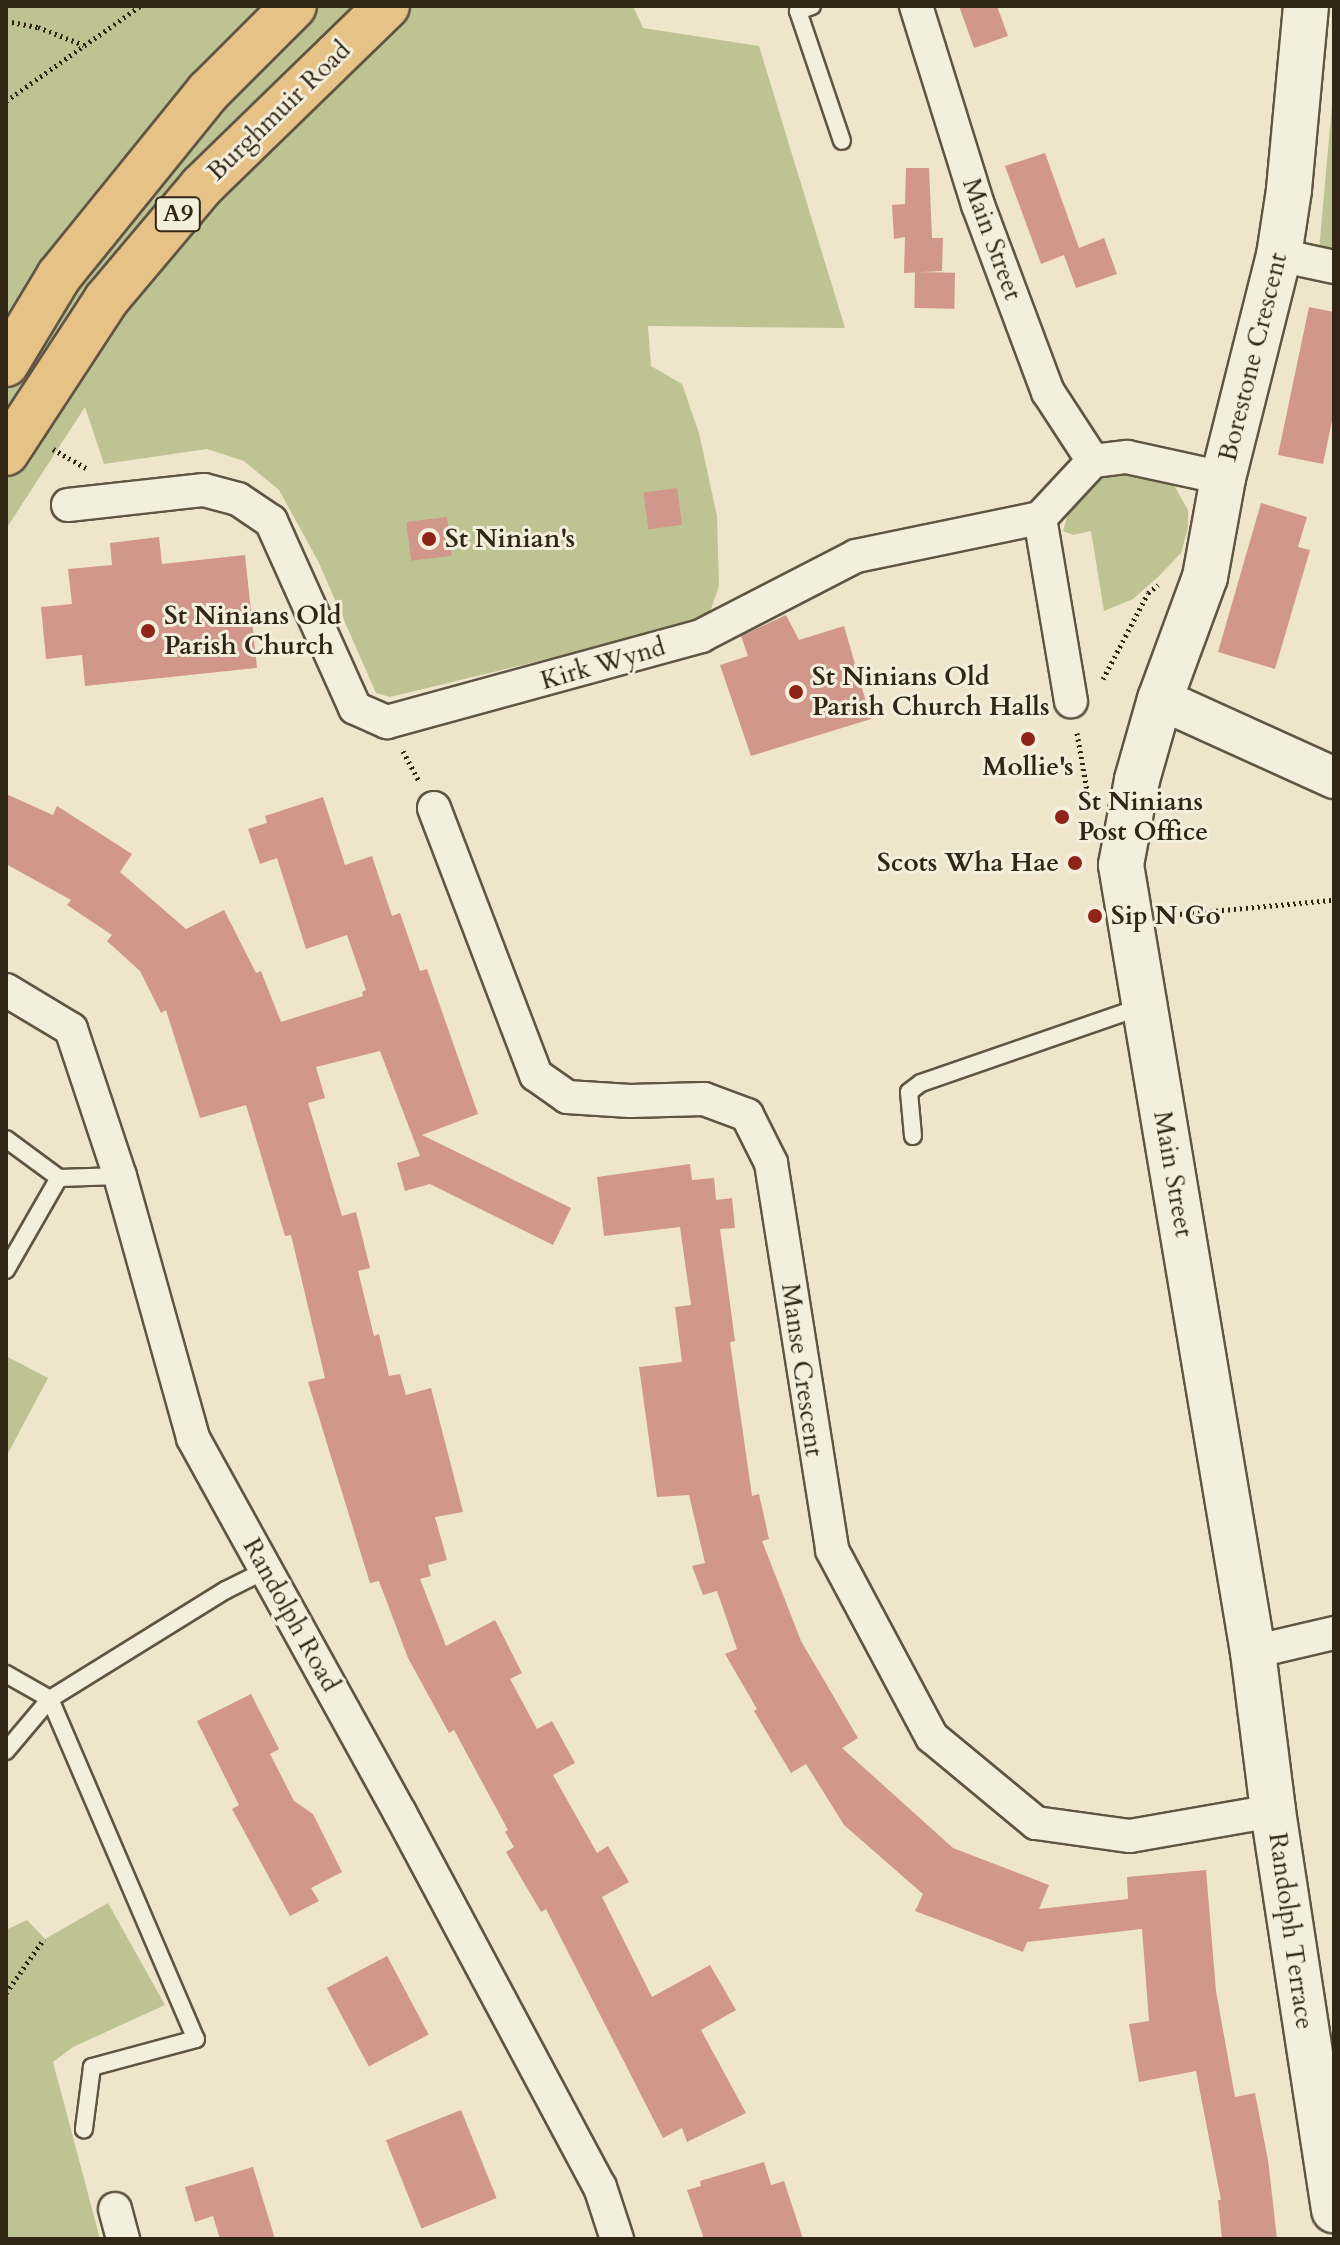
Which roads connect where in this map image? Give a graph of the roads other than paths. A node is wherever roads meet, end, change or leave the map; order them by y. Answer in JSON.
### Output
{"nodes":[{"id":1,"x":294,"y":6,"type":"edge"},
{"id":2,"x":387,"y":6,"type":"edge"},
{"id":3,"x":812,"y":6,"type":"edge"},
{"id":4,"x":916,"y":6,"type":"edge"},
{"id":5,"x":1306,"y":6,"type":"edge"},
{"id":6,"x":842,"y":141,"type":"dead end"},
{"id":7,"x":1279,"y":255,"type":"junction"},
{"id":8,"x":1334,"y":267,"type":"edge"},
{"id":9,"x":6,"y":364,"type":"edge"},
{"id":10,"x":6,"y":453,"type":"edge"},
{"id":11,"x":1093,"y":461,"type":"junction"},
{"id":12,"x":1223,"y":478,"type":"junction"},
{"id":13,"x":68,"y":505,"type":"dead end"},
{"id":14,"x":1040,"y":518,"type":"junction"},
{"id":15,"x":1084,"y":695,"type":"road end"},
{"id":16,"x":1160,"y":699,"type":"junction"},
{"id":17,"x":1334,"y":778,"type":"edge"},
{"id":18,"x":434,"y":808,"type":"road end"},
{"id":19,"x":6,"y":990,"type":"edge"},
{"id":20,"x":1144,"y":1006,"type":"junction"},
{"id":21,"x":913,"y":1136,"type":"dead end"},
{"id":22,"x":6,"y":1139,"type":"edge"},
{"id":23,"x":120,"y":1176,"type":"junction"},
{"id":24,"x":59,"y":1178,"type":"junction"},
{"id":25,"x":6,"y":1270,"type":"edge"},
{"id":26,"x":266,"y":1570,"type":"junction"},
{"id":27,"x":1334,"y":1633,"type":"edge"},
{"id":28,"x":1253,"y":1652,"type":"junction"},
{"id":29,"x":6,"y":1674,"type":"edge"},
{"id":30,"x":50,"y":1699,"type":"junction"},
{"id":31,"x":6,"y":1751,"type":"edge"},
{"id":32,"x":1273,"y":1811,"type":"junction"},
{"id":33,"x":1322,"y":2060,"type":"edge"},
{"id":34,"x":84,"y":2129,"type":"dead end"},
{"id":35,"x":1334,"y":2210,"type":"edge"},
{"id":36,"x":617,"y":2239,"type":"edge"}],
"edges":[{"from":1,"to":9,"type":"main road","number":"A9"},
{"from":2,"to":10,"type":"main road","name":"Burghmuir Road","number":"A9"},
{"from":3,"to":6,"type":"lane"},
{"from":4,"to":11,"type":"street","name":"Main Street"},
{"from":5,"to":7,"type":"main road","name":"Borestone Crescent"},
{"from":7,"to":8,"type":"street"},
{"from":7,"to":12,"type":"main road","name":"Borestone Crescent"},
{"from":11,"to":12,"type":"street"},
{"from":11,"to":14,"type":"street"},
{"from":12,"to":16,"type":"main road","name":"Borestone Crescent"},
{"from":13,"to":14,"type":"street","name":"Kirk Wynd"},
{"from":14,"to":15,"type":"street"},
{"from":16,"to":17,"type":"street"},
{"from":16,"to":20,"type":"main road","name":"Main Street"},
{"from":18,"to":32,"type":"street","name":"Manse Crescent"},
{"from":19,"to":23,"type":"street","name":"Randolph Road"},
{"from":20,"to":21,"type":"lane"},
{"from":20,"to":28,"type":"main road","name":"Main Street"},
{"from":22,"to":24,"type":"lane"},
{"from":23,"to":24,"type":"lane"},
{"from":23,"to":26,"type":"street","name":"Randolph Road"},
{"from":24,"to":25,"type":"lane"},
{"from":26,"to":30,"type":"lane"},
{"from":26,"to":36,"type":"street","name":"Randolph Road"},
{"from":27,"to":28,"type":"street"},
{"from":28,"to":32,"type":"main road","name":"Randolph Terrace"},
{"from":29,"to":30,"type":"lane"},
{"from":30,"to":31,"type":"lane"},
{"from":30,"to":34,"type":"lane"},
{"from":32,"to":33,"type":"main road","name":"Randolph Terrace"},
{"from":33,"to":35,"type":"main road","name":"Randolph Terrace"}]}
